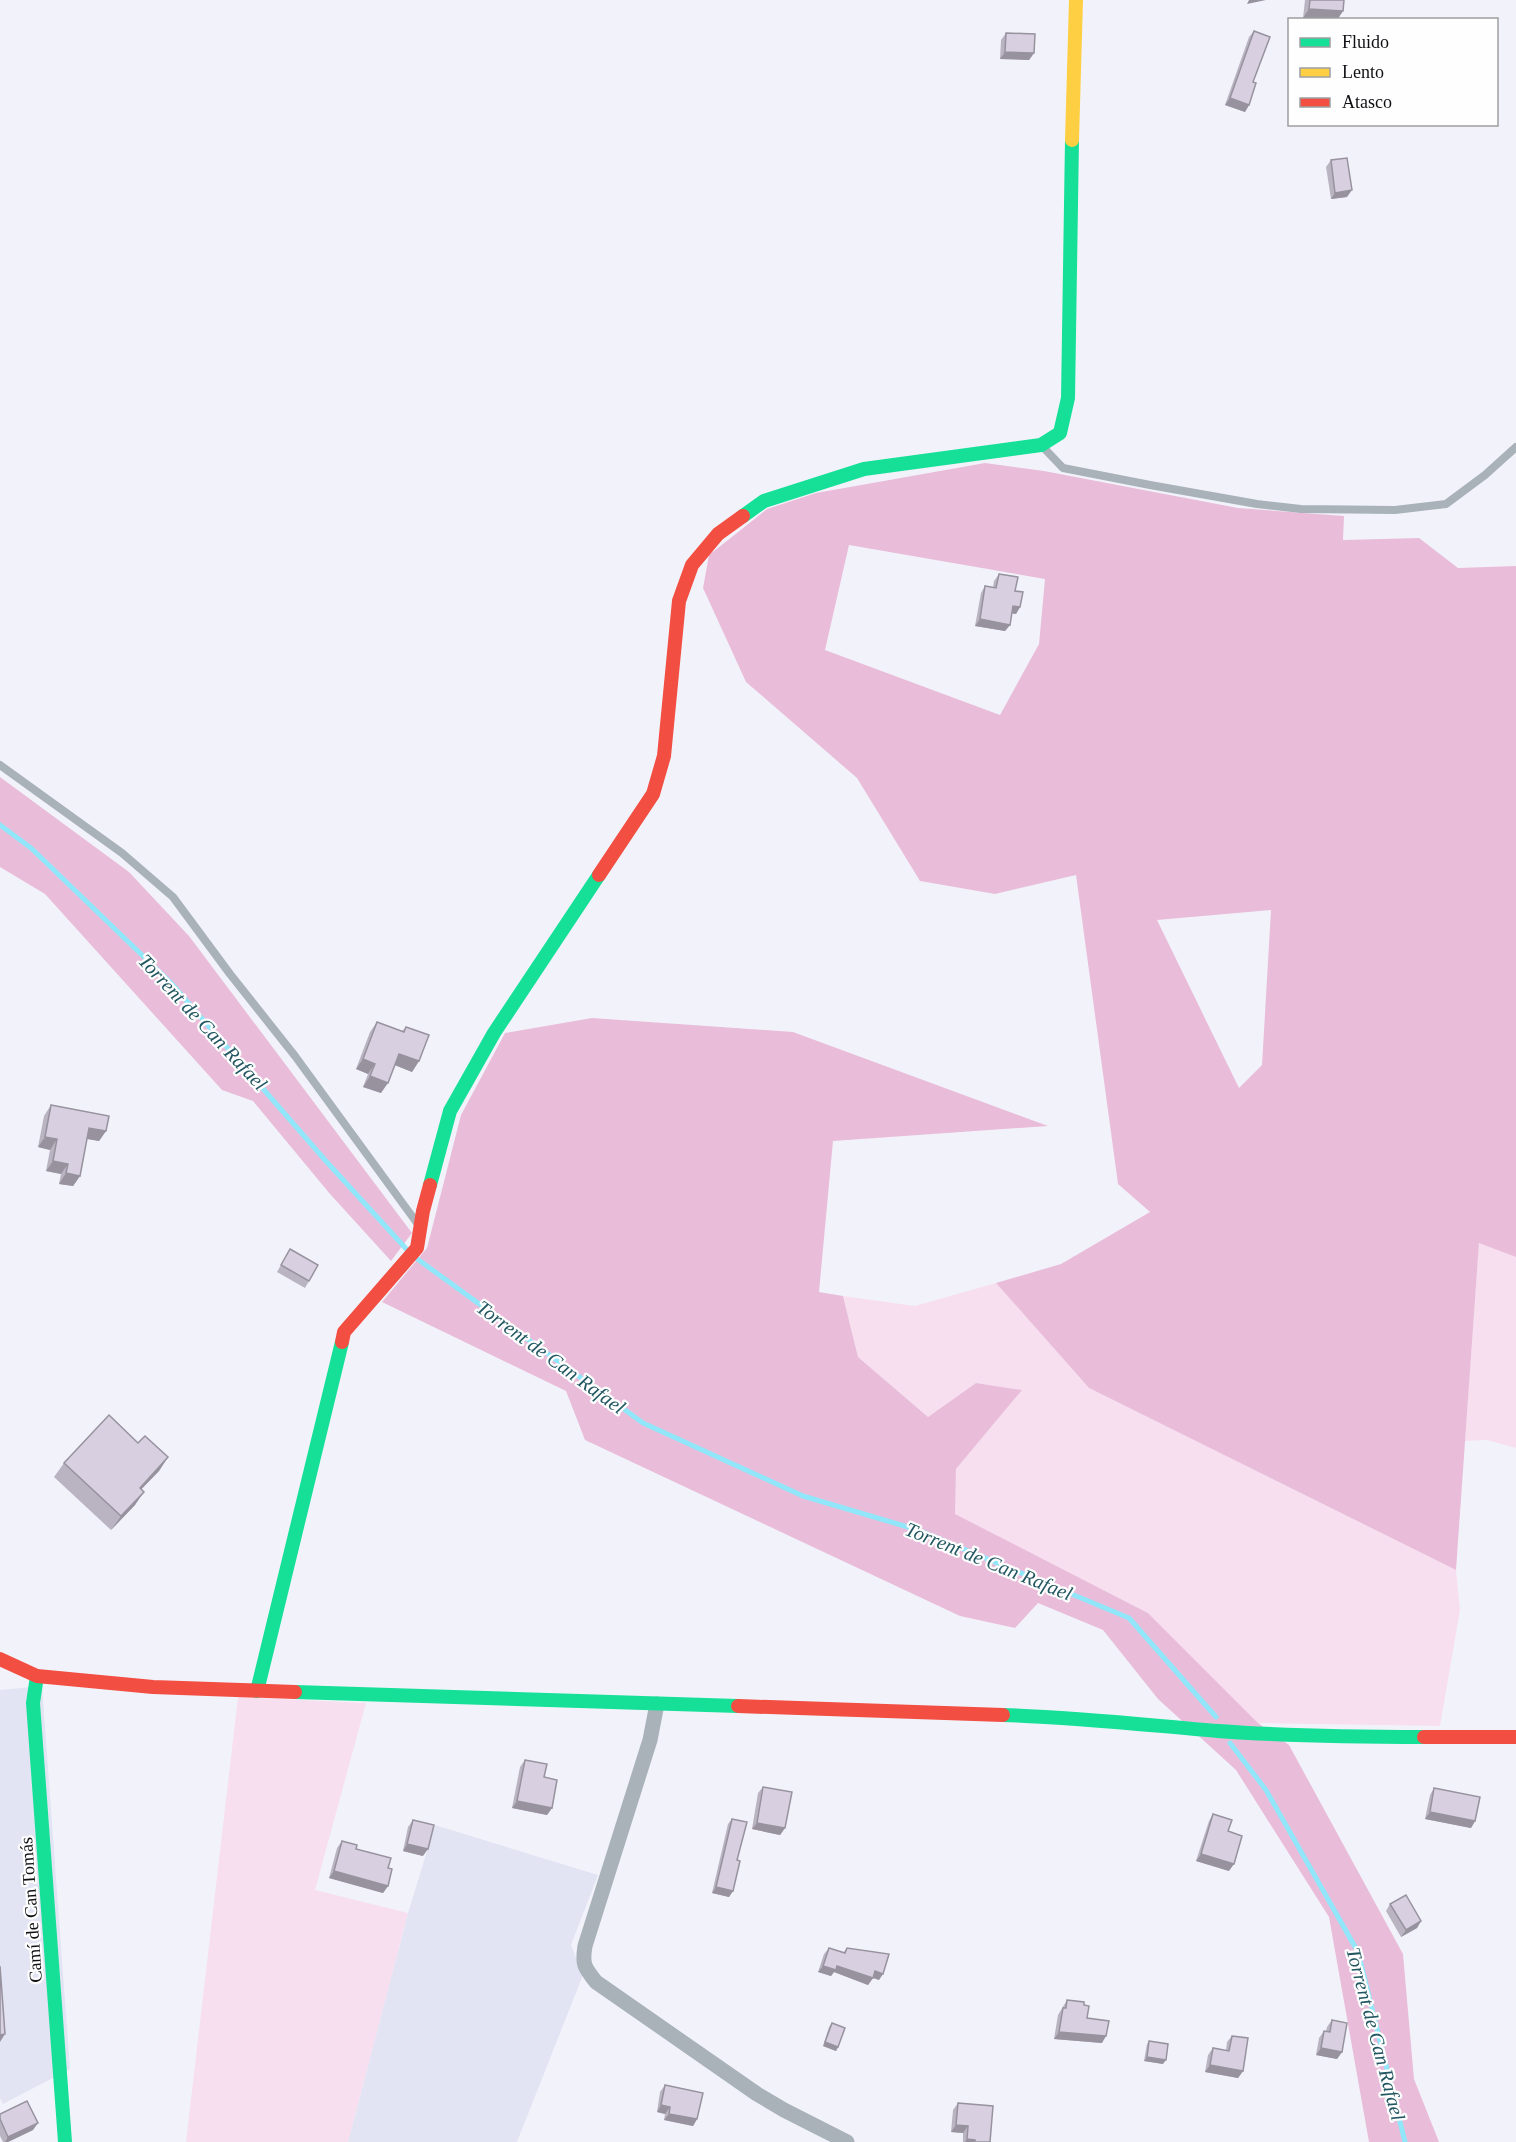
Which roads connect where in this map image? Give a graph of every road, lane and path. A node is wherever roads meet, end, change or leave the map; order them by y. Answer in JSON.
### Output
{"nodes":[{"id":1,"x":1076,"y":0,"type":"edge"},
{"id":2,"x":1041,"y":445,"type":"junction"},
{"id":3,"x":1516,"y":447,"type":"edge"},
{"id":4,"x":0,"y":765,"type":"edge"},
{"id":5,"x":420,"y":1226,"type":"junction"},
{"id":6,"x":0,"y":1659,"type":"edge"},
{"id":7,"x":37,"y":1676,"type":"junction"},
{"id":8,"x":257,"y":1691,"type":"junction"},
{"id":9,"x":657,"y":1704,"type":"junction"},
{"id":10,"x":1516,"y":1737,"type":"edge"},
{"id":11,"x":65,"y":2142,"type":"edge"},
{"id":12,"x":847,"y":2142,"type":"edge"}],
"edges":[{"from":1,"to":2,"type":"street"},
{"from":2,"to":3,"type":"lane"},
{"from":2,"to":5,"type":"street"},
{"from":4,"to":5,"type":"lane"},
{"from":5,"to":8,"type":"street"},
{"from":6,"to":7,"type":"street"},
{"from":7,"to":8,"type":"street"},
{"from":7,"to":11,"type":"street","name":"Camí de Can Tomás"},
{"from":8,"to":9,"type":"street"},
{"from":9,"to":10,"type":"street"},
{"from":9,"to":12,"type":"street"}]}
